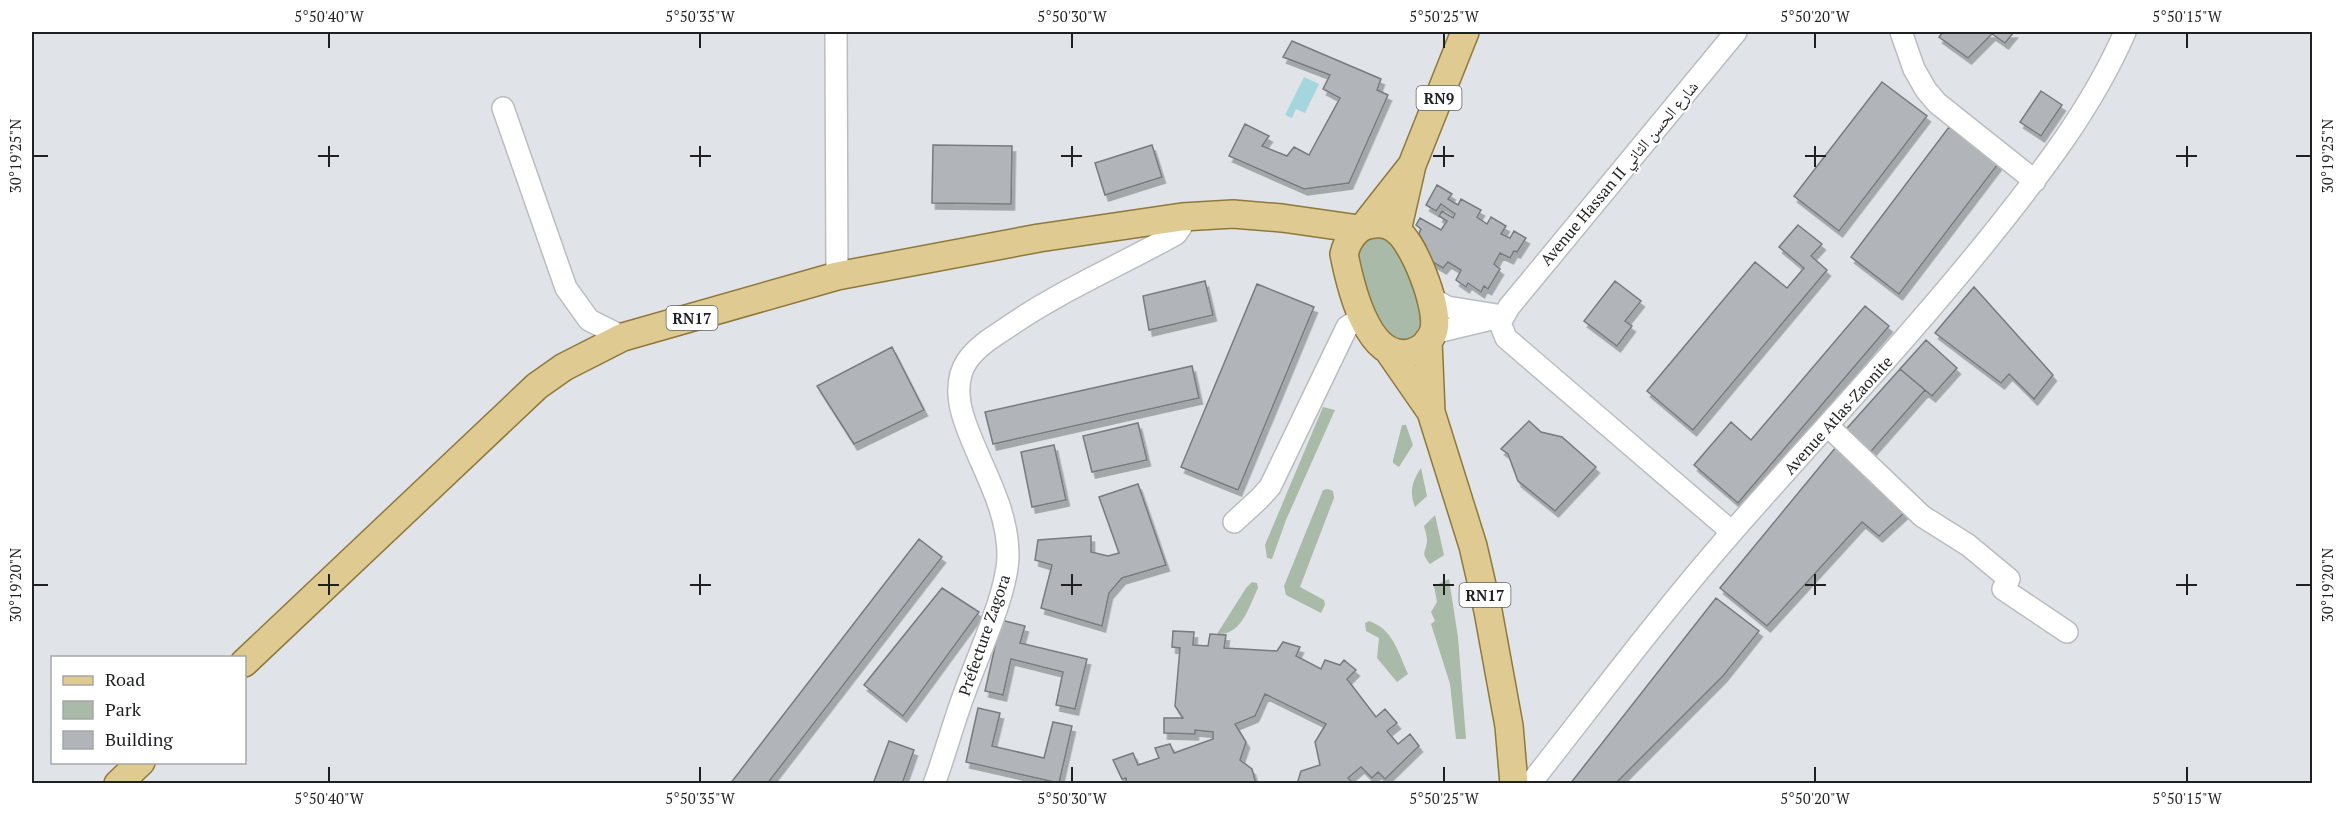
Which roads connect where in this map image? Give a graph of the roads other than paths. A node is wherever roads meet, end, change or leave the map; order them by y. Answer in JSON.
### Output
{"nodes":[{"id":1,"x":836,"y":32,"type":"edge"},
{"id":2,"x":1465,"y":32,"type":"edge"},
{"id":3,"x":1736,"y":32,"type":"edge"},
{"id":4,"x":1901,"y":32,"type":"edge"},
{"id":5,"x":2125,"y":32,"type":"edge"},
{"id":6,"x":503,"y":108,"type":"dead end"},
{"id":7,"x":1412,"y":165,"type":"junction"},
{"id":8,"x":2035,"y":181,"type":"junction"},
{"id":9,"x":1255,"y":216,"type":"junction"},
{"id":10,"x":1182,"y":217,"type":"junction"},
{"id":11,"x":1361,"y":227,"type":"junction"},
{"id":12,"x":1398,"y":231,"type":"junction"},
{"id":13,"x":1344,"y":254,"type":"junction"},
{"id":14,"x":837,"y":276,"type":"junction"},
{"id":15,"x":1430,"y":297,"type":"junction"},
{"id":16,"x":1362,"y":316,"type":"junction"},
{"id":17,"x":1503,"y":316,"type":"junction"},
{"id":18,"x":623,"y":337,"type":"junction"},
{"id":19,"x":1430,"y":337,"type":"junction"},
{"id":20,"x":1388,"y":350,"type":"junction"},
{"id":21,"x":1431,"y":412,"type":"junction"},
{"id":22,"x":1828,"y":426,"type":"junction"},
{"id":23,"x":1234,"y":522,"type":"dead end"},
{"id":24,"x":1732,"y":532,"type":"junction"},
{"id":25,"x":2067,"y":632,"type":"dead end"},
{"id":26,"x":246,"y":661,"type":"edge"},
{"id":27,"x":139,"y":764,"type":"edge"},
{"id":28,"x":118,"y":783,"type":"edge"},
{"id":29,"x":934,"y":783,"type":"edge"},
{"id":30,"x":1514,"y":783,"type":"edge"},
{"id":31,"x":1530,"y":783,"type":"edge"}],
"edges":[{"from":1,"to":14,"type":"street"},
{"from":2,"to":7,"type":"main road","number":"RN9"},
{"from":3,"to":17,"type":"street","name":"Avenue Hassan II شارع الحسن الثاني"},
{"from":4,"to":8,"type":"street"},
{"from":5,"to":8,"type":"street","name":"Avenue Atlas-Zaonite"},
{"from":6,"to":18,"type":"street"},
{"from":7,"to":11,"type":"main road","number":"RN9"},
{"from":7,"to":12,"type":"main road","number":"RN9"},
{"from":8,"to":22,"type":"street","name":"Avenue Atlas-Zaonite"},
{"from":9,"to":10,"type":"main road","number":"RN17"},
{"from":9,"to":11,"type":"main road","number":"RN17"},
{"from":9,"to":13,"type":"main road","number":"RN17"},
{"from":10,"to":14,"type":"main road","number":"RN17"},
{"from":10,"to":29,"type":"street","name":"Préfecture Zagora"},
{"from":11,"to":12,"type":"main road","number":"RN17"},
{"from":11,"to":13,"type":"main road"},
{"from":12,"to":15,"type":"main road","number":"RN17"},
{"from":13,"to":16,"type":"main road","number":"RN17"},
{"from":14,"to":18,"type":"main road","number":"RN17"},
{"from":15,"to":17,"type":"street"},
{"from":15,"to":19,"type":"main road","number":"RN17"},
{"from":16,"to":20,"type":"main road","number":"RN17"},
{"from":16,"to":23,"type":"street"},
{"from":17,"to":19,"type":"street"},
{"from":17,"to":24,"type":"street"},
{"from":18,"to":26,"type":"main road","number":"RN17"},
{"from":19,"to":20,"type":"main road"},
{"from":19,"to":21,"type":"main road","number":"RN17"},
{"from":20,"to":21,"type":"main road","number":"RN17"},
{"from":21,"to":30,"type":"main road","number":"RN17"},
{"from":22,"to":24,"type":"street","name":"Avenue Atlas-Zaonite"},
{"from":22,"to":25,"type":"street"},
{"from":24,"to":31,"type":"street","name":"Avenue Atlas-Zaonite"},
{"from":27,"to":28,"type":"main road"}]}
